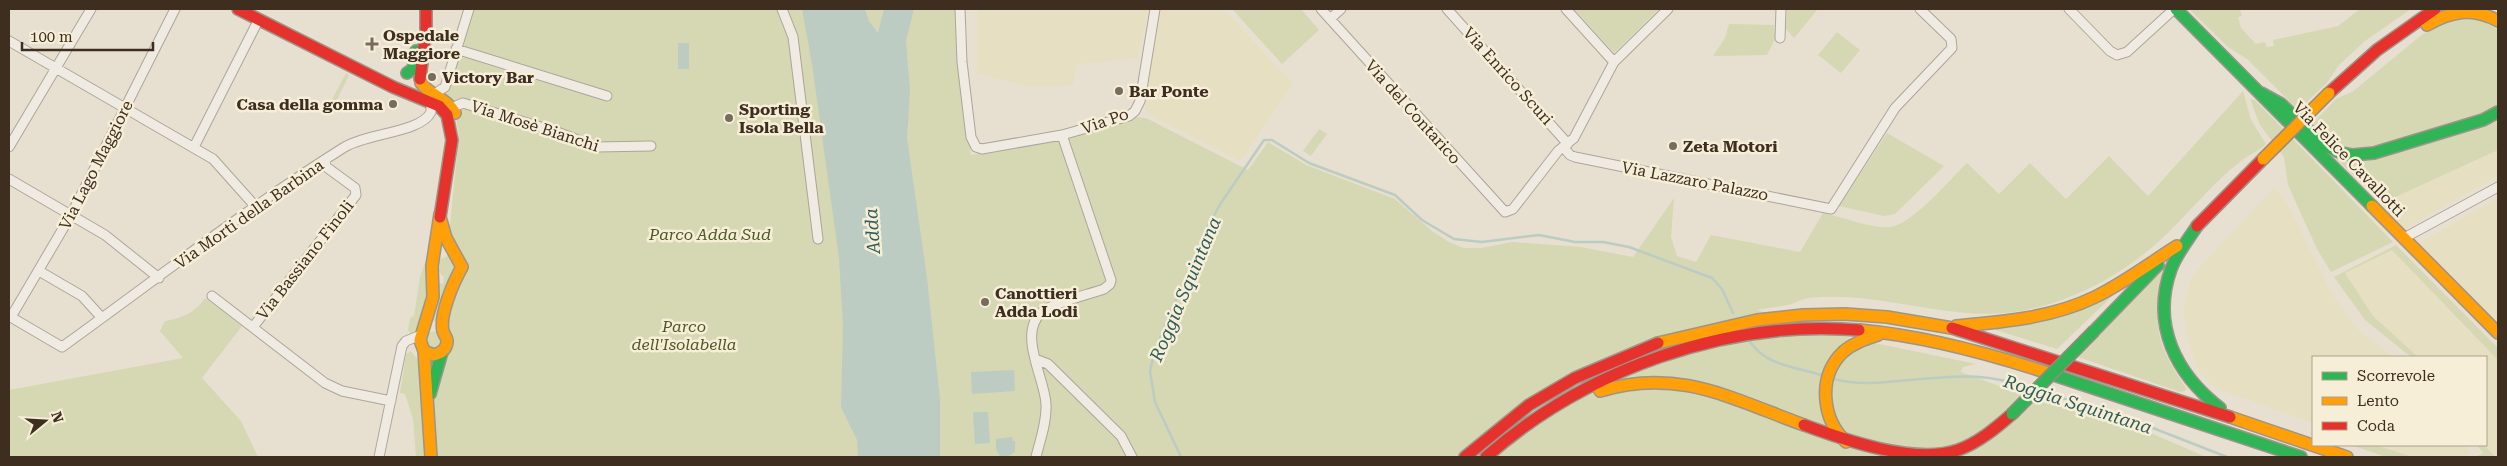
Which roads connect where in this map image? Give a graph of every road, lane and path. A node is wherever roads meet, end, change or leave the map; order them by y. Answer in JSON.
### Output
{"nodes":[{"id":1,"x":91,"y":9,"type":"edge"},
{"id":2,"x":175,"y":9,"type":"edge"},
{"id":3,"x":238,"y":9,"type":"edge"},
{"id":4,"x":425,"y":9,"type":"edge"},
{"id":5,"x":469,"y":9,"type":"edge"},
{"id":6,"x":782,"y":9,"type":"edge"},
{"id":7,"x":960,"y":9,"type":"edge"},
{"id":8,"x":1155,"y":9,"type":"edge"},
{"id":9,"x":1321,"y":9,"type":"edge"},
{"id":10,"x":1341,"y":9,"type":"edge"},
{"id":11,"x":1447,"y":9,"type":"edge"},
{"id":12,"x":1566,"y":9,"type":"edge"},
{"id":13,"x":1668,"y":9,"type":"edge"},
{"id":14,"x":1781,"y":9,"type":"edge"},
{"id":15,"x":1920,"y":9,"type":"edge"},
{"id":16,"x":2069,"y":9,"type":"edge"},
{"id":17,"x":2175,"y":9,"type":"edge"},
{"id":18,"x":2421,"y":9,"type":"edge"},
{"id":19,"x":2435,"y":9,"type":"edge"},
{"id":20,"x":260,"y":19,"type":"junction"},
{"id":21,"x":1330,"y":19,"type":"junction"},
{"id":22,"x":2498,"y":21,"type":"edge"},
{"id":23,"x":1780,"y":38,"type":"dead end"},
{"id":24,"x":9,"y":41,"type":"edge"},
{"id":25,"x":456,"y":49,"type":"junction"},
{"id":26,"x":2377,"y":50,"type":"junction"},
{"id":27,"x":1614,"y":62,"type":"junction"},
{"id":28,"x":56,"y":68,"type":"junction"},
{"id":29,"x":406,"y":74,"type":"junction"},
{"id":30,"x":379,"y":79,"type":"junction"},
{"id":31,"x":420,"y":81,"type":"junction"},
{"id":32,"x":408,"y":92,"type":"junction"},
{"id":33,"x":436,"y":93,"type":"junction"},
{"id":34,"x":2261,"y":93,"type":"junction"},
{"id":35,"x":607,"y":96,"type":"dead end"},
{"id":36,"x":425,"y":99,"type":"junction"},
{"id":37,"x":125,"y":109,"type":"junction"},
{"id":38,"x":2498,"y":112,"type":"edge"},
{"id":39,"x":455,"y":113,"type":"junction"},
{"id":40,"x":1062,"y":135,"type":"junction"},
{"id":41,"x":1566,"y":145,"type":"junction"},
{"id":42,"x":651,"y":146,"type":"dead end"},
{"id":43,"x":9,"y":147,"type":"edge"},
{"id":44,"x":194,"y":147,"type":"junction"},
{"id":45,"x":451,"y":149,"type":"junction"},
{"id":46,"x":326,"y":160,"type":"junction"},
{"id":47,"x":9,"y":179,"type":"edge"},
{"id":48,"x":2498,"y":187,"type":"edge"},
{"id":49,"x":255,"y":206,"type":"junction"},
{"id":50,"x":440,"y":214,"type":"junction"},
{"id":51,"x":71,"y":215,"type":"junction"},
{"id":52,"x":2197,"y":226,"type":"junction"},
{"id":53,"x":2404,"y":238,"type":"junction"},
{"id":54,"x":818,"y":239,"type":"dead end"},
{"id":55,"x":2177,"y":246,"type":"junction"},
{"id":56,"x":454,"y":253,"type":"junction"},
{"id":57,"x":434,"y":260,"type":"junction"},
{"id":58,"x":39,"y":271,"type":"junction"},
{"id":59,"x":433,"y":272,"type":"junction"},
{"id":60,"x":158,"y":278,"type":"junction"},
{"id":61,"x":456,"y":278,"type":"junction"},
{"id":62,"x":212,"y":296,"type":"dead end"},
{"id":63,"x":10,"y":317,"type":"edge"},
{"id":64,"x":102,"y":318,"type":"junction"},
{"id":65,"x":253,"y":327,"type":"junction"},
{"id":66,"x":1949,"y":327,"type":"junction"},
{"id":67,"x":443,"y":331,"type":"junction"},
{"id":68,"x":422,"y":333,"type":"junction"},
{"id":69,"x":1887,"y":333,"type":"junction"},
{"id":70,"x":2498,"y":333,"type":"edge"},
{"id":71,"x":401,"y":348,"type":"junction"},
{"id":72,"x":423,"y":350,"type":"junction"},
{"id":73,"x":442,"y":352,"type":"junction"},
{"id":74,"x":1035,"y":359,"type":"junction"},
{"id":75,"x":391,"y":401,"type":"junction"},
{"id":76,"x":1562,"y":402,"type":"junction"},
{"id":77,"x":426,"y":416,"type":"junction"},
{"id":78,"x":2236,"y":419,"type":"junction"},
{"id":79,"x":1849,"y":444,"type":"junction"},
{"id":80,"x":2312,"y":445,"type":"edge"},
{"id":81,"x":2315,"y":446,"type":"edge"},
{"id":82,"x":379,"y":457,"type":"edge"},
{"id":83,"x":431,"y":457,"type":"edge"},
{"id":84,"x":1036,"y":457,"type":"edge"},
{"id":85,"x":1132,"y":457,"type":"edge"},
{"id":86,"x":1465,"y":457,"type":"edge"},
{"id":87,"x":1486,"y":457,"type":"edge"},
{"id":88,"x":2301,"y":457,"type":"edge"},
{"id":89,"x":2347,"y":457,"type":"edge"}],
"edges":[{"from":1,"to":28,"type":"street"},
{"from":2,"to":37,"type":"street","name":"Via Lago Maggiore"},
{"from":3,"to":20,"type":"main road"},
{"from":4,"to":29,"type":"main road"},
{"from":4,"to":31,"type":"main road"},
{"from":5,"to":25,"type":"street"},
{"from":6,"to":54,"type":"street"},
{"from":7,"to":40,"type":"street","name":"Via Po"},
{"from":8,"to":40,"type":"street","name":"Via Po"},
{"from":9,"to":21,"type":"street","name":"Via del Contarico"},
{"from":10,"to":21,"type":"street"},
{"from":11,"to":41,"type":"street","name":"Via Enrico Scuri"},
{"from":12,"to":27,"type":"street"},
{"from":13,"to":27,"type":"street"},
{"from":14,"to":23,"type":"street"},
{"from":15,"to":41,"type":"street","name":"Via Lazzaro Palazzo"},
{"from":16,"to":17,"type":"street"},
{"from":17,"to":34,"type":"main road","name":"Via Felice Cavallotti"},
{"from":18,"to":26,"type":"main road"},
{"from":19,"to":26,"type":"main road"},
{"from":20,"to":30,"type":"main road"},
{"from":20,"to":44,"type":"street"},
{"from":21,"to":41,"type":"street","name":"Via del Contarico"},
{"from":22,"to":26,"type":"main road"},
{"from":24,"to":28,"type":"street"},
{"from":25,"to":33,"type":"street"},
{"from":25,"to":35,"type":"street"},
{"from":26,"to":52,"type":"main road","bridge":true},
{"from":27,"to":41,"type":"street"},
{"from":28,"to":37,"type":"street"},
{"from":28,"to":43,"type":"street"},
{"from":29,"to":30,"type":"main road"},
{"from":29,"to":31,"type":"main road"},
{"from":29,"to":32,"type":"main road"},
{"from":30,"to":32,"type":"main road"},
{"from":31,"to":32,"type":"main road"},
{"from":31,"to":33,"type":"main road"},
{"from":32,"to":36,"type":"main road"},
{"from":33,"to":39,"type":"main road"},
{"from":34,"to":38,"type":"main road"},
{"from":34,"to":53,"type":"main road","name":"Via Felice Cavallotti"},
{"from":36,"to":45,"type":"main road"},
{"from":36,"to":46,"type":"street","name":"Via Morti della Barbina"},
{"from":37,"to":44,"type":"street"},
{"from":37,"to":51,"type":"street","name":"Via Lago Maggiore"},
{"from":39,"to":42,"type":"street","name":"Via Mosè Bianchi"},
{"from":39,"to":45,"type":"main road"},
{"from":40,"to":74,"type":"street"},
{"from":44,"to":49,"type":"street"},
{"from":45,"to":50,"type":"main road"},
{"from":46,"to":49,"type":"street","name":"Via Morti della Barbina"},
{"from":46,"to":65,"type":"street","name":"Via Bassiano Finoli"},
{"from":47,"to":51,"type":"street"},
{"from":48,"to":53,"type":"street"},
{"from":49,"to":60,"type":"street","name":"Via Morti della Barbina"},
{"from":50,"to":56,"type":"main road"},
{"from":50,"to":57,"type":"main road"},
{"from":51,"to":58,"type":"street","name":"Via Lago Maggiore"},
{"from":51,"to":60,"type":"street"},
{"from":52,"to":55,"type":"main road"},
{"from":52,"to":78,"type":"main road"},
{"from":53,"to":70,"type":"main road","name":"Via Felice Cavallotti"},
{"from":55,"to":66,"type":"main road"},
{"from":55,"to":79,"type":"main road","bridge":true},
{"from":56,"to":57,"type":"main road"},
{"from":56,"to":61,"type":"main road"},
{"from":57,"to":59,"type":"main road"},
{"from":58,"to":63,"type":"street","name":"Via Lago Maggiore"},
{"from":58,"to":64,"type":"street"},
{"from":59,"to":61,"type":"main road"},
{"from":59,"to":68,"type":"main road"},
{"from":60,"to":64,"type":"street","name":"Via Morti della Barbina"},
{"from":61,"to":67,"type":"main road"},
{"from":62,"to":65,"type":"street"},
{"from":63,"to":64,"type":"street","name":"Via Morti della Barbina"},
{"from":65,"to":75,"type":"street"},
{"from":66,"to":78,"type":"main road"},
{"from":66,"to":86,"type":"main road"},
{"from":67,"to":68,"type":"main road"},
{"from":67,"to":73,"type":"main road"},
{"from":68,"to":71,"type":"street"},
{"from":68,"to":72,"type":"main road"},
{"from":69,"to":76,"type":"main road"},
{"from":69,"to":79,"type":"main road"},
{"from":69,"to":88,"type":"main road"},
{"from":71,"to":72,"type":"street"},
{"from":71,"to":75,"type":"street"},
{"from":72,"to":73,"type":"main road"},
{"from":72,"to":77,"type":"main road"},
{"from":73,"to":77,"type":"main road"},
{"from":74,"to":84,"type":"street"},
{"from":74,"to":85,"type":"street"},
{"from":75,"to":82,"type":"street"},
{"from":76,"to":79,"type":"main road"},
{"from":76,"to":87,"type":"main road"},
{"from":77,"to":83,"type":"main road"},
{"from":78,"to":80,"type":"main road"},
{"from":81,"to":89,"type":"main road"}]}
